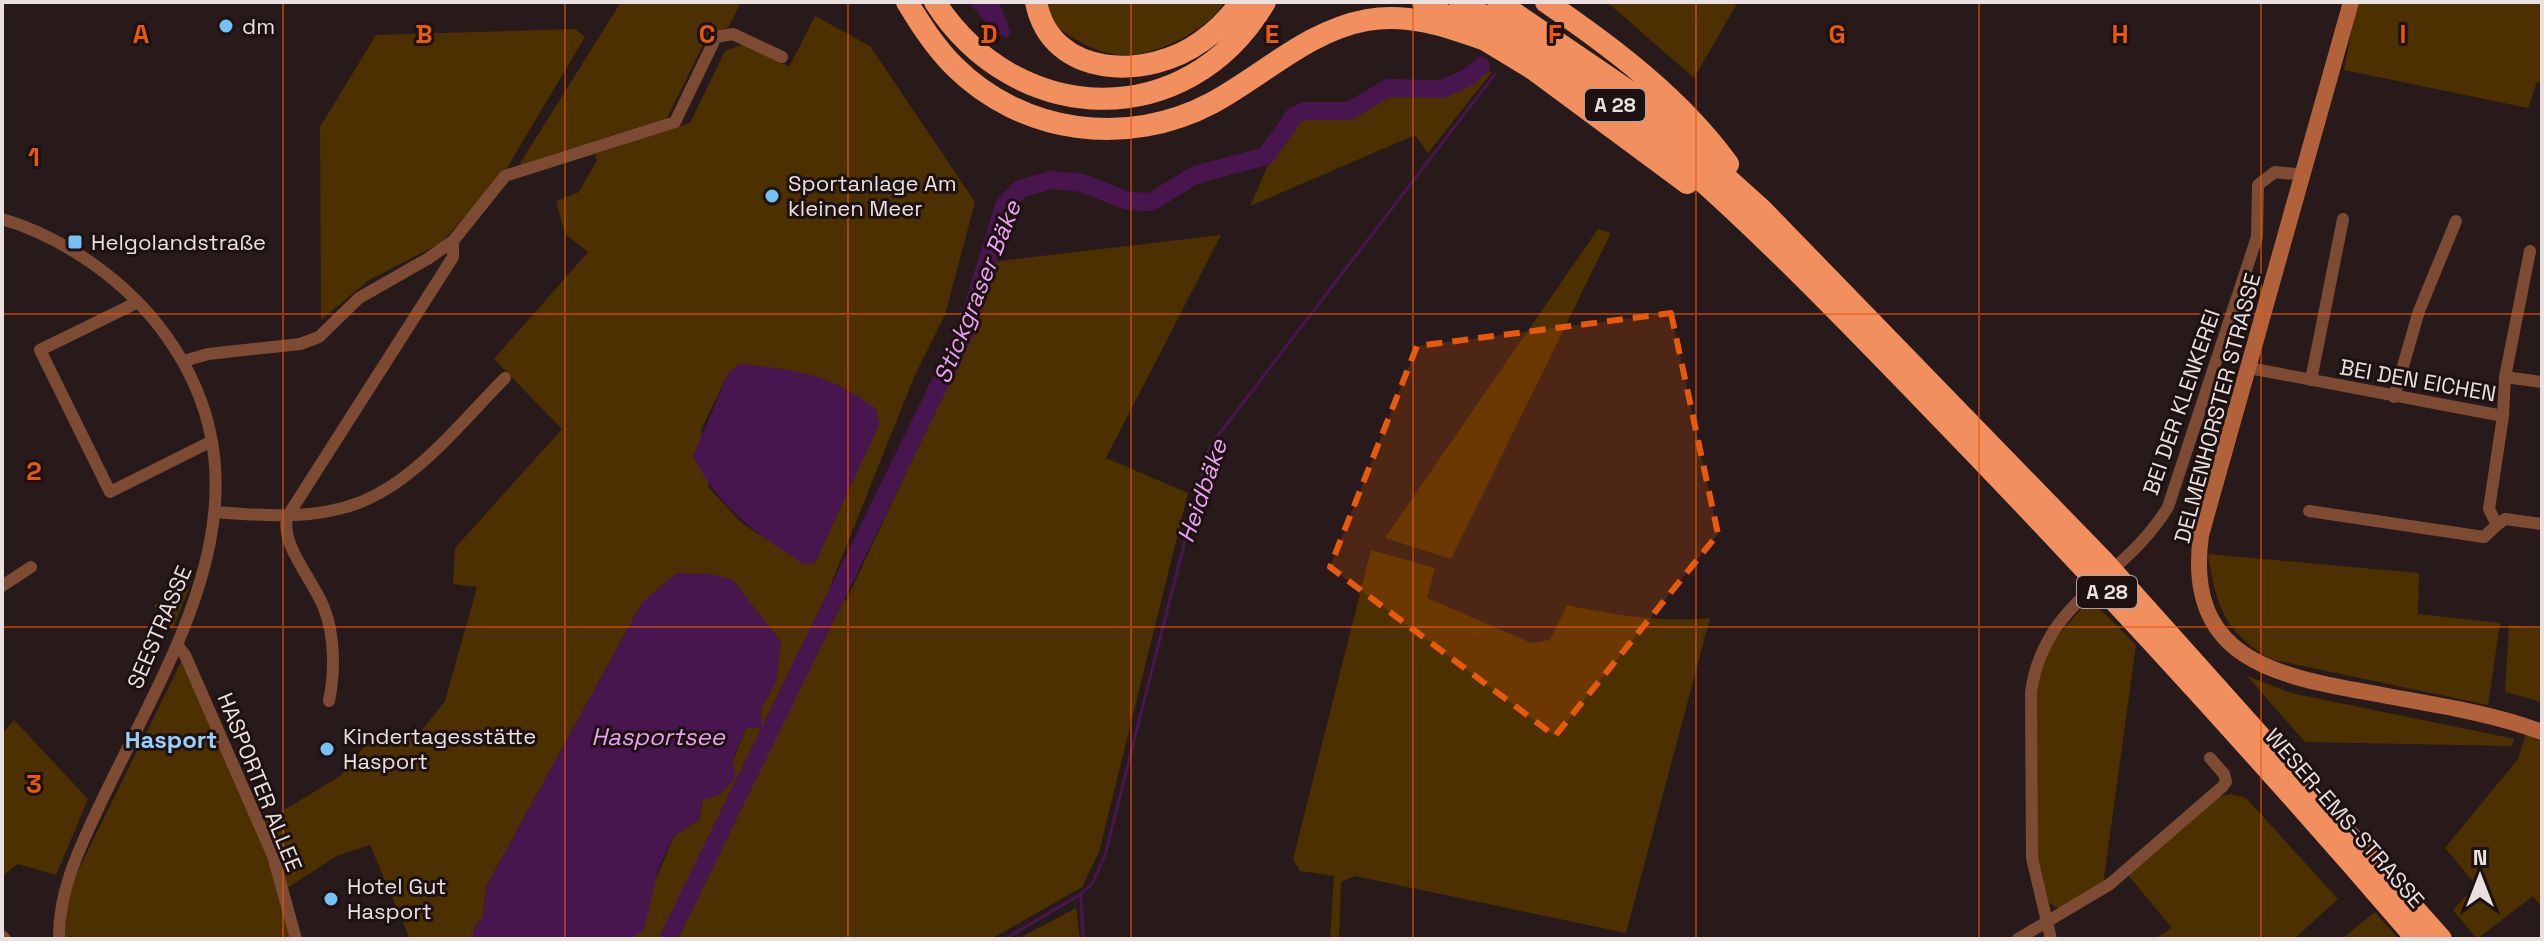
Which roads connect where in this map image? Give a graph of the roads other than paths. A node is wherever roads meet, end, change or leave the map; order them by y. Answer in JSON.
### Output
{"nodes":[{"id":1,"x":907,"y":2,"type":"edge"},
{"id":2,"x":935,"y":2,"type":"edge"},
{"id":3,"x":1036,"y":2,"type":"edge"},
{"id":4,"x":1241,"y":2,"type":"edge"},
{"id":5,"x":1265,"y":2,"type":"edge"},
{"id":6,"x":1423,"y":2,"type":"edge"},
{"id":7,"x":1460,"y":2,"type":"edge"},
{"id":8,"x":1498,"y":2,"type":"edge"},
{"id":9,"x":1546,"y":2,"type":"edge"},
{"id":10,"x":2351,"y":2,"type":"edge"},
{"id":11,"x":1497,"y":44,"type":"junction"},
{"id":12,"x":782,"y":57,"type":"dead end"},
{"id":13,"x":2304,"y":175,"type":"junction"},
{"id":14,"x":2,"y":219,"type":"edge"},
{"id":15,"x":2343,"y":219,"type":"dead end"},
{"id":16,"x":1758,"y":220,"type":"junction"},
{"id":17,"x":2456,"y":221,"type":"dead end"},
{"id":18,"x":453,"y":241,"type":"junction"},
{"id":19,"x":2530,"y":251,"type":"dead end"},
{"id":20,"x":138,"y":302,"type":"junction"},
{"id":21,"x":184,"y":361,"type":"junction"},
{"id":22,"x":2249,"y":368,"type":"junction"},
{"id":23,"x":2505,"y":377,"type":"junction"},
{"id":24,"x":505,"y":378,"type":"dead end"},
{"id":25,"x":2311,"y":380,"type":"junction"},
{"id":26,"x":2542,"y":382,"type":"edge"},
{"id":27,"x":2394,"y":397,"type":"junction"},
{"id":28,"x":2503,"y":416,"type":"junction"},
{"id":29,"x":210,"y":442,"type":"junction"},
{"id":30,"x":2309,"y":511,"type":"dead end"},
{"id":31,"x":216,"y":512,"type":"junction"},
{"id":32,"x":287,"y":517,"type":"junction"},
{"id":33,"x":2542,"y":524,"type":"edge"},
{"id":34,"x":2497,"y":525,"type":"junction"},
{"id":35,"x":31,"y":567,"type":"dead end"},
{"id":36,"x":2,"y":586,"type":"edge"},
{"id":37,"x":177,"y":645,"type":"junction"},
{"id":38,"x":329,"y":701,"type":"dead end"},
{"id":39,"x":2241,"y":726,"type":"junction"},
{"id":40,"x":2542,"y":732,"type":"edge"},
{"id":41,"x":2210,"y":758,"type":"dead end"},
{"id":42,"x":2047,"y":923,"type":"junction"},
{"id":43,"x":59,"y":939,"type":"edge"},
{"id":44,"x":296,"y":939,"type":"edge"},
{"id":45,"x":2018,"y":939,"type":"edge"},
{"id":46,"x":2051,"y":939,"type":"edge"},
{"id":47,"x":2417,"y":939,"type":"edge"},
{"id":48,"x":2441,"y":939,"type":"edge"}],
"edges":[{"from":1,"to":11,"type":"highway"},
{"from":2,"to":5,"type":"highway"},
{"from":3,"to":4,"type":"highway"},
{"from":6,"to":11,"type":"highway"},
{"from":7,"to":16,"type":"highway","number":"A 28"},
{"from":8,"to":16,"type":"highway","number":"A 28"},
{"from":9,"to":16,"type":"highway"},
{"from":10,"to":13,"type":"street","name":"DELMENHORSTER STRASSE"},
{"from":11,"to":16,"type":"highway"},
{"from":12,"to":18,"type":"street"},
{"from":13,"to":22,"type":"street","name":"DELMENHORSTER STRASSE"},
{"from":13,"to":42,"type":"street","name":"BEI DER KLENKEREI"},
{"from":14,"to":20,"type":"street","name":"SEESTRASSE"},
{"from":15,"to":25,"type":"street"},
{"from":16,"to":39,"type":"highway","number":"A 28"},
{"from":17,"to":27,"type":"street"},
{"from":18,"to":21,"type":"street"},
{"from":18,"to":32,"type":"street"},
{"from":19,"to":23,"type":"street"},
{"from":20,"to":21,"type":"street","name":"SEESTRASSE"},
{"from":20,"to":29,"type":"street"},
{"from":21,"to":29,"type":"street","name":"SEESTRASSE"},
{"from":22,"to":25,"type":"street","name":"BEI DEN EICHEN"},
{"from":22,"to":40,"type":"street","name":"DELMENHORSTER STRASSE"},
{"from":23,"to":26,"type":"street","name":"BEI DEN EICHEN"},
{"from":23,"to":28,"type":"street","name":"BEI DEN EICHEN"},
{"from":24,"to":32,"type":"street"},
{"from":25,"to":27,"type":"street","name":"BEI DEN EICHEN"},
{"from":27,"to":28,"type":"street","name":"BEI DEN EICHEN"},
{"from":28,"to":34,"type":"street"},
{"from":29,"to":31,"type":"street","name":"SEESTRASSE"},
{"from":30,"to":34,"type":"street"},
{"from":31,"to":32,"type":"street"},
{"from":31,"to":37,"type":"street","name":"SEESTRASSE"},
{"from":32,"to":38,"type":"street"},
{"from":33,"to":34,"type":"street"},
{"from":35,"to":36,"type":"street"},
{"from":37,"to":43,"type":"street","name":"SEESTRASSE"},
{"from":37,"to":44,"type":"street","name":"HASPORTER ALLEE"},
{"from":39,"to":47,"type":"highway","name":"WESER-EMS-STRASSE","number":"A 28"},
{"from":39,"to":48,"type":"highway","name":"WESER-EMS-STRASSE","number":"A 28"},
{"from":41,"to":42,"type":"street"},
{"from":42,"to":45,"type":"street"},
{"from":42,"to":46,"type":"street","name":"BEI DER KLENKEREI"}]}
